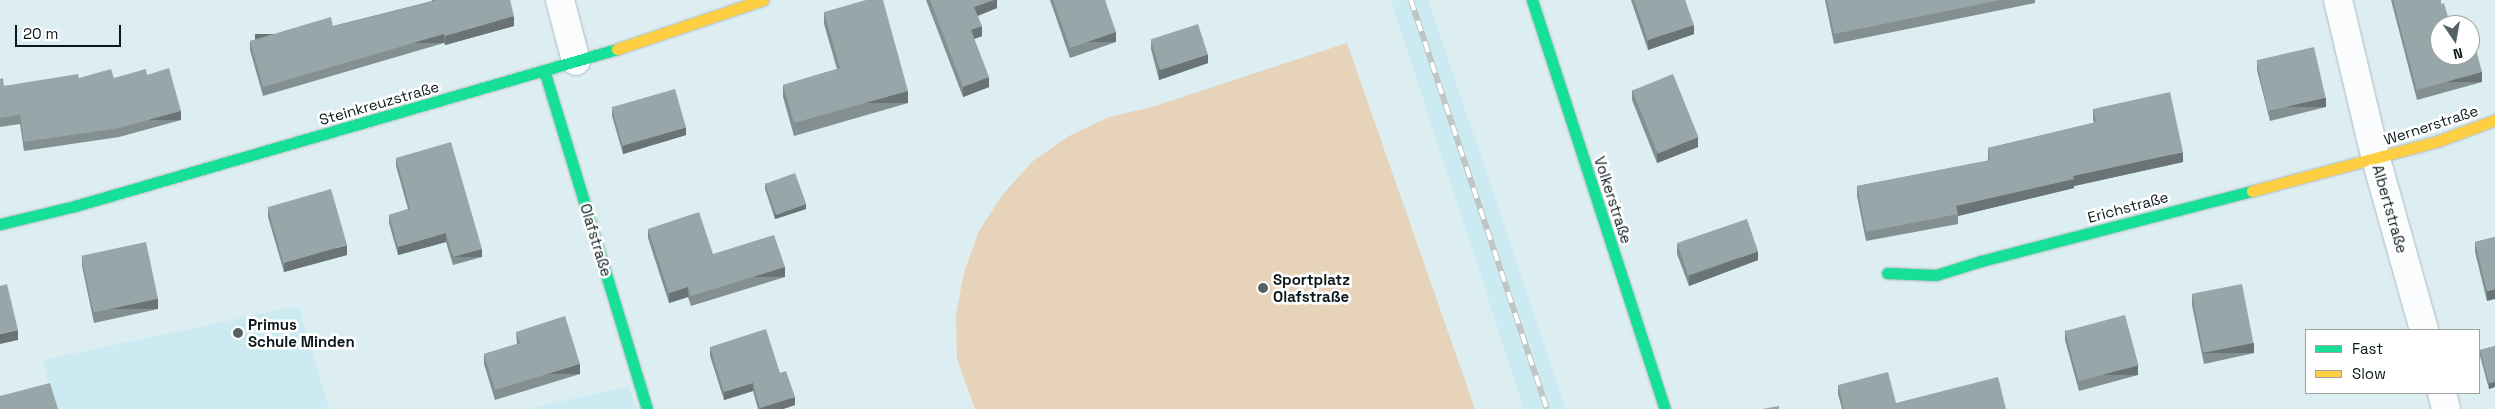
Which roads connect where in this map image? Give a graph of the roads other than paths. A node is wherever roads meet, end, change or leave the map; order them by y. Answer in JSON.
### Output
{"nodes":[{"id":1,"x":560,"y":0,"type":"edge"},
{"id":2,"x":763,"y":0,"type":"edge"},
{"id":3,"x":1532,"y":0,"type":"edge"},
{"id":4,"x":2338,"y":0,"type":"edge"},
{"id":5,"x":576,"y":61,"type":"junction"},
{"id":6,"x":544,"y":70,"type":"junction"},
{"id":7,"x":2495,"y":120,"type":"edge"},
{"id":8,"x":2376,"y":159,"type":"junction"},
{"id":9,"x":0,"y":224,"type":"edge"},
{"id":10,"x":1887,"y":273,"type":"dead end"},
{"id":11,"x":2424,"y":329,"type":"edge"},
{"id":12,"x":2442,"y":394,"type":"edge"},
{"id":13,"x":647,"y":409,"type":"edge"},
{"id":14,"x":1665,"y":409,"type":"edge"},
{"id":15,"x":2446,"y":409,"type":"edge"}],
"edges":[{"from":1,"to":5,"type":"street"},
{"from":2,"to":5,"type":"street","name":"Steinkreuzstraße"},
{"from":3,"to":14,"type":"street","name":"Volkerstraße"},
{"from":4,"to":8,"type":"street","name":"Albertstraße"},
{"from":5,"to":6,"type":"street","name":"Steinkreuzstraße"},
{"from":6,"to":9,"type":"street","name":"Steinkreuzstraße"},
{"from":6,"to":13,"type":"street","name":"Olafstraße"},
{"from":7,"to":8,"type":"street","name":"Wernerstraße"},
{"from":8,"to":10,"type":"street","name":"Erichstraße"},
{"from":8,"to":11,"type":"street","name":"Albertstraße"},
{"from":12,"to":15,"type":"street"}]}
